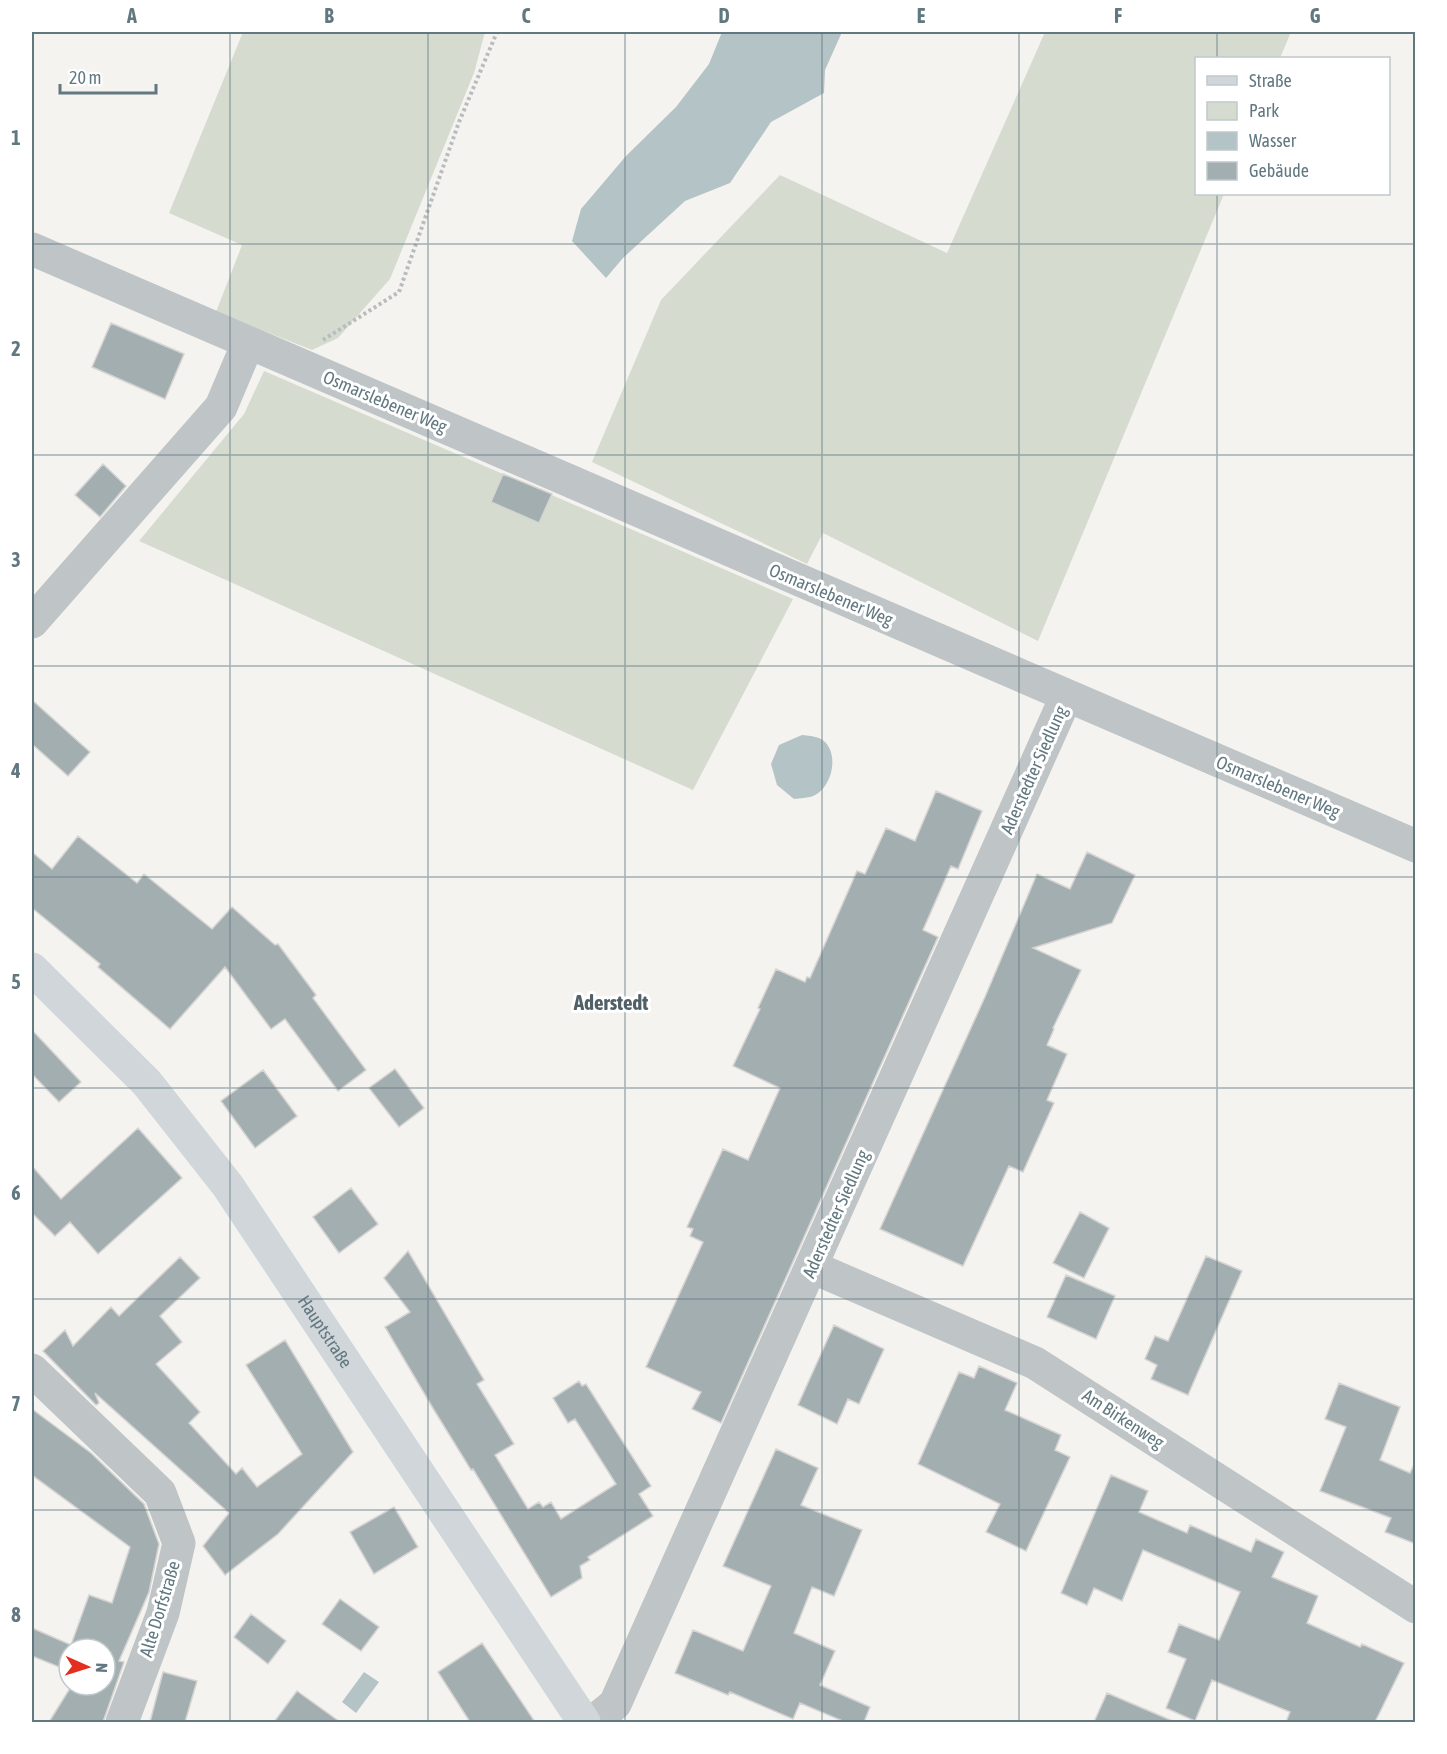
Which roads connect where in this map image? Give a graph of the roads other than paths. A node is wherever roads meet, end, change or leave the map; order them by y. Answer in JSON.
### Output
{"nodes":[{"id":1,"x":32,"y":249,"type":"edge"},
{"id":2,"x":248,"y":343,"type":"junction"},
{"id":3,"x":32,"y":622,"type":"edge"},
{"id":4,"x":1066,"y":697,"type":"junction"},
{"id":5,"x":1416,"y":846,"type":"edge"},
{"id":6,"x":32,"y":969,"type":"edge"},
{"id":7,"x":812,"y":1267,"type":"junction"},
{"id":8,"x":32,"y":1370,"type":"edge"},
{"id":9,"x":1416,"y":1607,"type":"edge"},
{"id":10,"x":122,"y":1722,"type":"edge"},
{"id":11,"x":584,"y":1722,"type":"edge"},
{"id":12,"x":594,"y":1722,"type":"edge"}],
"edges":[{"from":1,"to":2,"type":"street","name":"Osmarslebener Weg"},
{"from":2,"to":3,"type":"street"},
{"from":2,"to":4,"type":"street","name":"Osmarslebener Weg"},
{"from":4,"to":5,"type":"street","name":"Osmarslebener Weg"},
{"from":4,"to":7,"type":"street","name":"Aderstedter Siedlung"},
{"from":6,"to":11,"type":"main road","name":"Hauptstraße"},
{"from":7,"to":9,"type":"street","name":"Am Birkenweg"},
{"from":7,"to":12,"type":"street","name":"Aderstedter Siedlung"},
{"from":8,"to":10,"type":"street","name":"Alte Dorfstraße"}]}
